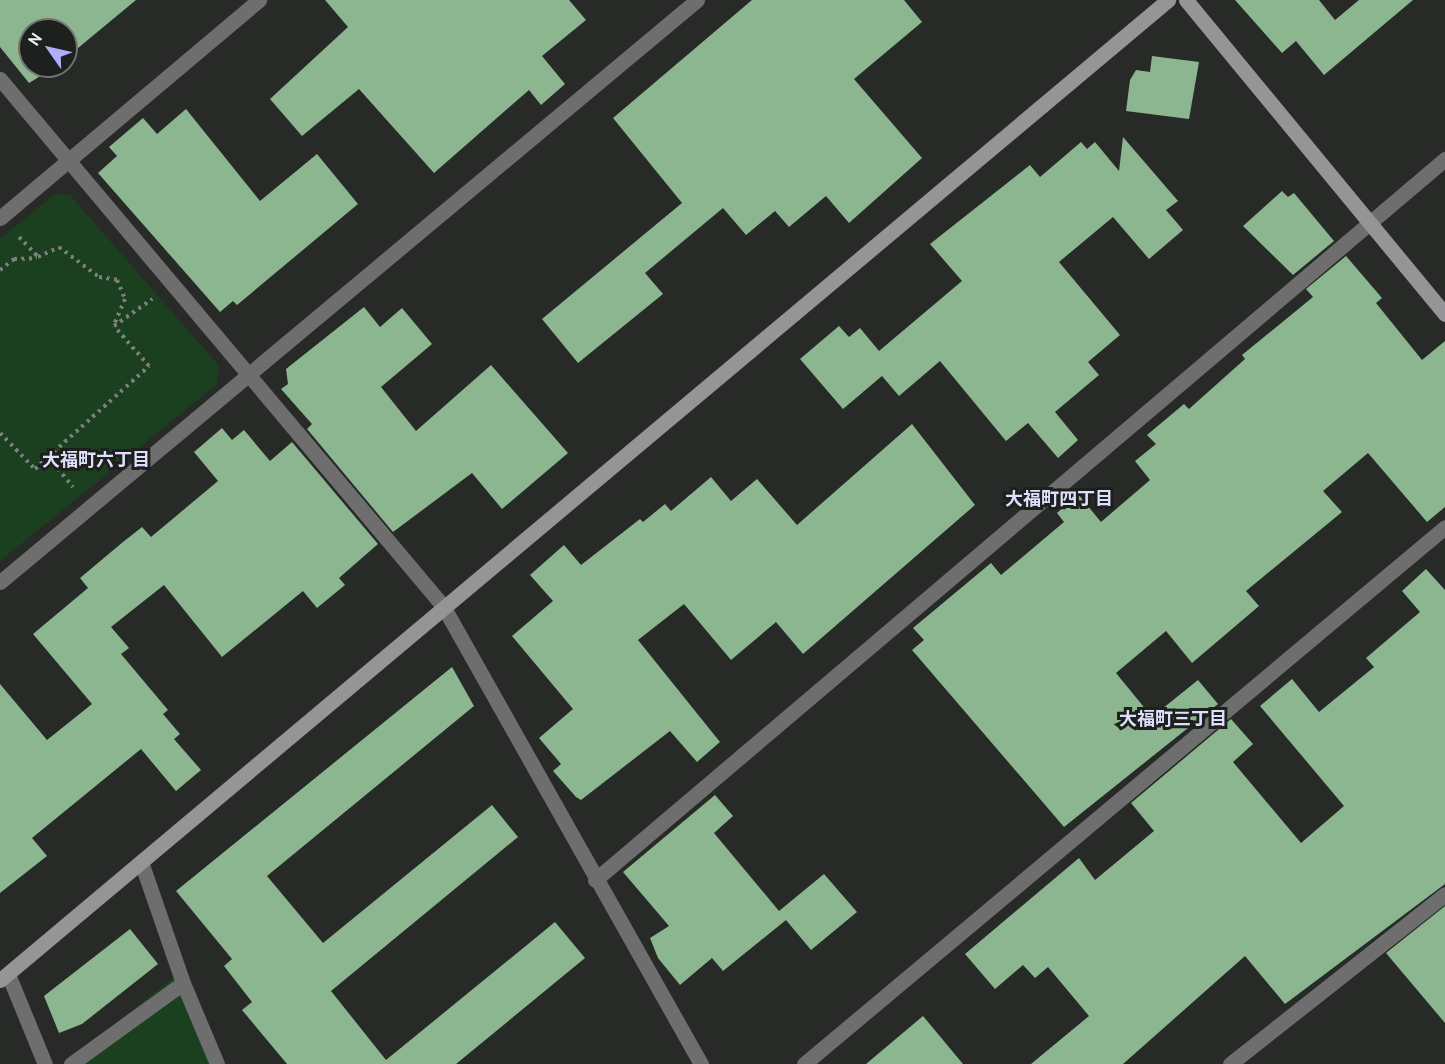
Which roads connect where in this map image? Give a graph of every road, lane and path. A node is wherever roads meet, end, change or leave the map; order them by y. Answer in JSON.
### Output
{"nodes":[{"id":1,"x":259,"y":0,"type":"edge"},
{"id":2,"x":697,"y":0,"type":"edge"},
{"id":3,"x":1168,"y":0,"type":"edge"},
{"id":4,"x":1186,"y":0,"type":"edge"},
{"id":5,"x":0,"y":79,"type":"edge"},
{"id":6,"x":1445,"y":159,"type":"edge"},
{"id":7,"x":68,"y":161,"type":"junction"},
{"id":8,"x":4,"y":215,"type":"edge"},
{"id":9,"x":1370,"y":221,"type":"junction"},
{"id":10,"x":38,"y":258,"type":"junction"},
{"id":11,"x":0,"y":270,"type":"edge"},
{"id":12,"x":172,"y":285,"type":"junction"},
{"id":13,"x":1445,"y":314,"type":"edge"},
{"id":14,"x":114,"y":326,"type":"junction"},
{"id":15,"x":248,"y":374,"type":"junction"},
{"id":16,"x":0,"y":434,"type":"edge"},
{"id":17,"x":48,"y":457,"type":"junction"},
{"id":18,"x":90,"y":507,"type":"junction"},
{"id":19,"x":1445,"y":527,"type":"edge"},
{"id":20,"x":0,"y":582,"type":"edge"},
{"id":21,"x":443,"y":606,"type":"junction"},
{"id":22,"x":141,"y":862,"type":"junction"},
{"id":23,"x":595,"y":880,"type":"junction"},
{"id":24,"x":1445,"y":894,"type":"edge"},
{"id":25,"x":4,"y":977,"type":"edge"},
{"id":26,"x":183,"y":983,"type":"junction"},
{"id":27,"x":45,"y":1064,"type":"edge"},
{"id":28,"x":71,"y":1064,"type":"edge"},
{"id":29,"x":217,"y":1064,"type":"edge"},
{"id":30,"x":701,"y":1064,"type":"edge"},
{"id":31,"x":804,"y":1064,"type":"edge"},
{"id":32,"x":1230,"y":1064,"type":"edge"}],
"edges":[{"from":1,"to":7,"type":"street"},
{"from":2,"to":15,"type":"street"},
{"from":3,"to":21,"type":"street"},
{"from":4,"to":9,"type":"street"},
{"from":5,"to":7,"type":"street"},
{"from":6,"to":9,"type":"street"},
{"from":7,"to":8,"type":"street"},
{"from":7,"to":12,"type":"street"},
{"from":8,"to":10,"type":"path"},
{"from":9,"to":13,"type":"street"},
{"from":9,"to":23,"type":"street"},
{"from":10,"to":11,"type":"path"},
{"from":10,"to":14,"type":"path"},
{"from":12,"to":14,"type":"path"},
{"from":12,"to":15,"type":"street"},
{"from":14,"to":17,"type":"path"},
{"from":15,"to":18,"type":"street"},
{"from":15,"to":21,"type":"street"},
{"from":16,"to":17,"type":"path"},
{"from":17,"to":18,"type":"path"},
{"from":18,"to":20,"type":"street"},
{"from":19,"to":31,"type":"street"},
{"from":21,"to":22,"type":"street"},
{"from":21,"to":23,"type":"street"},
{"from":22,"to":25,"type":"street"},
{"from":22,"to":26,"type":"street"},
{"from":23,"to":30,"type":"street"},
{"from":24,"to":32,"type":"street"},
{"from":25,"to":27,"type":"street"},
{"from":26,"to":28,"type":"street"},
{"from":26,"to":29,"type":"street"}]}
